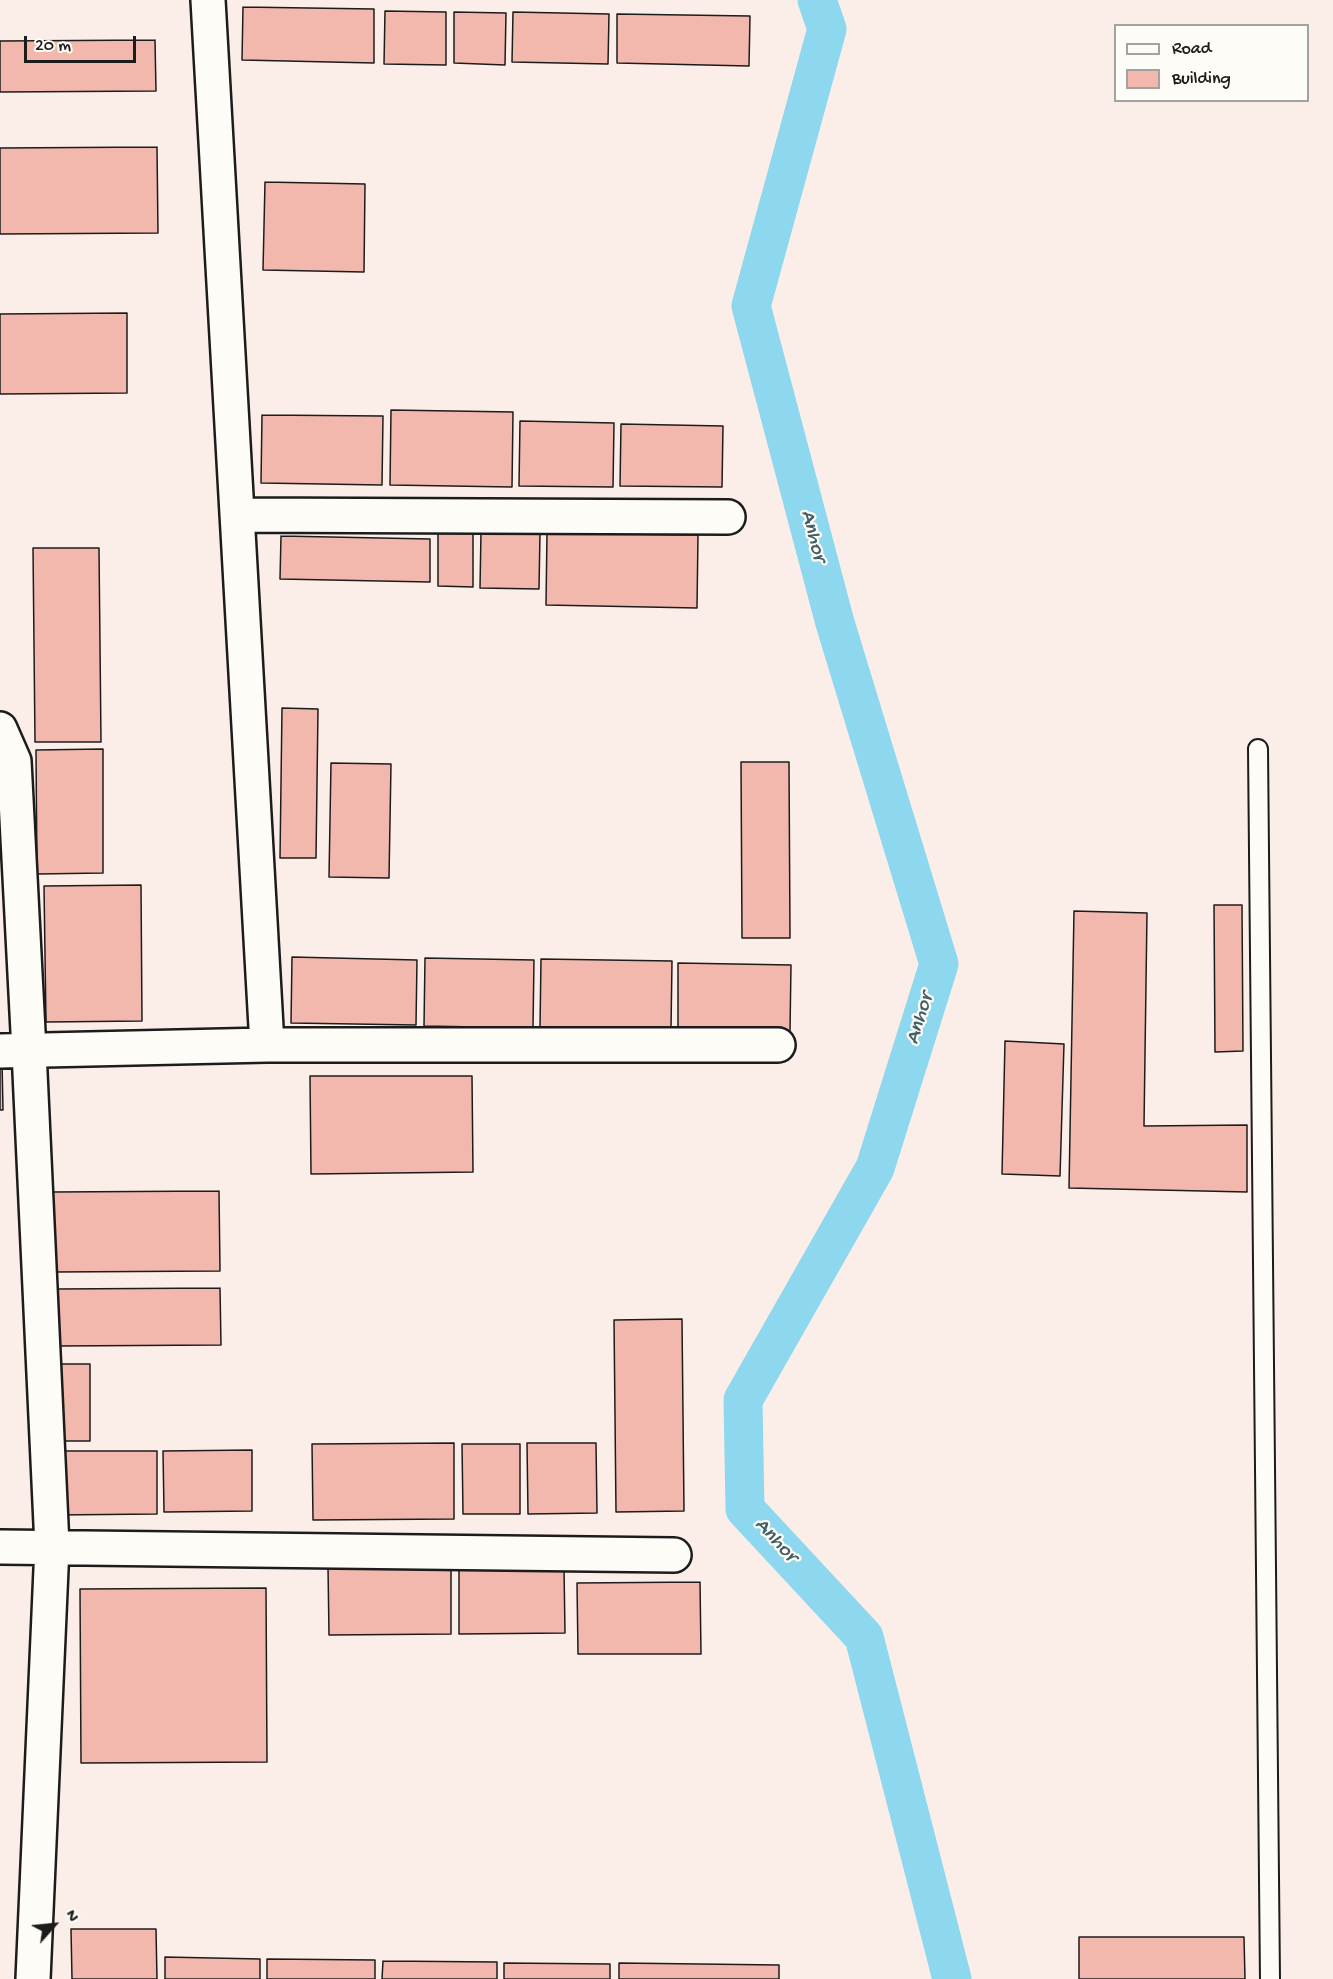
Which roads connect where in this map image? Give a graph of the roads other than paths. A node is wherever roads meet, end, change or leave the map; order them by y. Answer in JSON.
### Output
{"nodes":[{"id":1,"x":208,"y":0,"type":"edge"},
{"id":2,"x":237,"y":515,"type":"junction"},
{"id":3,"x":728,"y":517,"type":"dead end"},
{"id":4,"x":0,"y":729,"type":"edge"},
{"id":5,"x":1258,"y":749,"type":"dead end"},
{"id":6,"x":267,"y":1045,"type":"junction"},
{"id":7,"x":778,"y":1045,"type":"dead end"},
{"id":8,"x":15,"y":1051,"type":"edge"},
{"id":9,"x":52,"y":1546,"type":"junction"},
{"id":10,"x":0,"y":1547,"type":"edge"},
{"id":11,"x":674,"y":1555,"type":"dead end"},
{"id":12,"x":33,"y":1979,"type":"edge"},
{"id":13,"x":1270,"y":1979,"type":"edge"}],
"edges":[{"from":1,"to":2,"type":"street"},
{"from":2,"to":3,"type":"street"},
{"from":2,"to":6,"type":"street"},
{"from":4,"to":8,"type":"street"},
{"from":5,"to":13,"type":"lane"},
{"from":6,"to":7,"type":"street"},
{"from":6,"to":8,"type":"street"},
{"from":8,"to":9,"type":"street"},
{"from":9,"to":10,"type":"street"},
{"from":9,"to":11,"type":"street"},
{"from":9,"to":12,"type":"street"}]}
